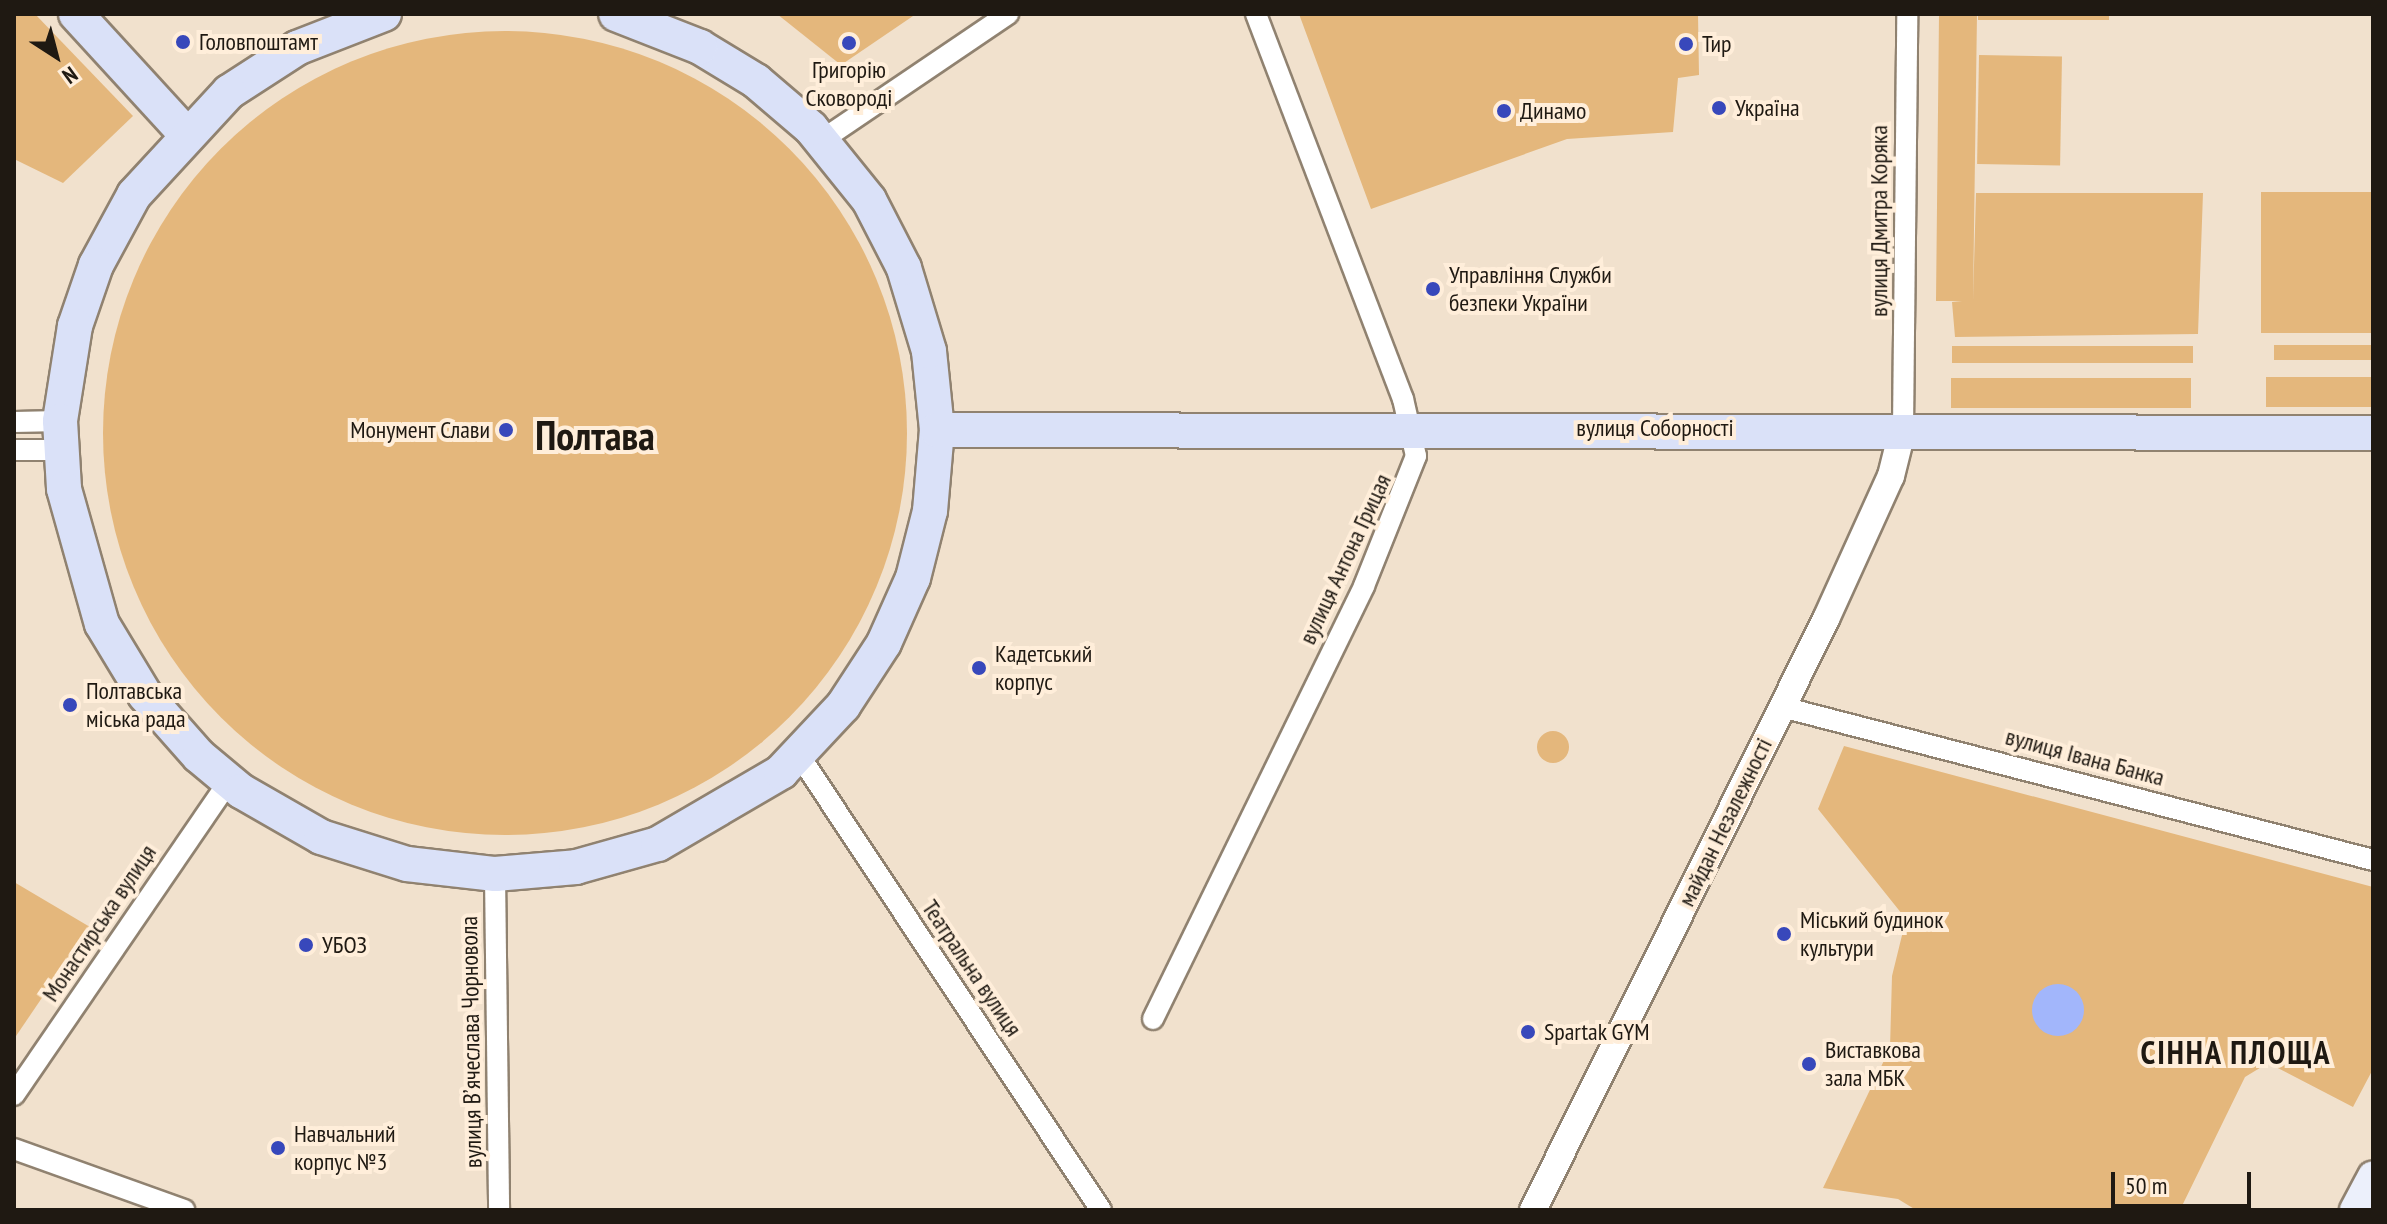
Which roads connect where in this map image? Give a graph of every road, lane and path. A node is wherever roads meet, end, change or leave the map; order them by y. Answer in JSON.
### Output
{"nodes":[{"id":1,"x":76,"y":14,"type":"edge"},
{"id":2,"x":384,"y":14,"type":"edge"},
{"id":3,"x":616,"y":14,"type":"edge"},
{"id":4,"x":1008,"y":14,"type":"edge"},
{"id":5,"x":1256,"y":14,"type":"edge"},
{"id":6,"x":1907,"y":14,"type":"edge"},
{"id":7,"x":184,"y":132,"type":"junction"},
{"id":8,"x":822,"y":140,"type":"junction"},
{"id":9,"x":14,"y":422,"type":"edge"},
{"id":10,"x":1903,"y":428,"type":"junction"},
{"id":11,"x":1411,"y":429,"type":"junction"},
{"id":12,"x":937,"y":430,"type":"junction"},
{"id":13,"x":2373,"y":433,"type":"edge"},
{"id":14,"x":61,"y":436,"type":"junction"},
{"id":15,"x":14,"y":450,"type":"edge"},
{"id":16,"x":1782,"y":707,"type":"junction"},
{"id":17,"x":799,"y":755,"type":"junction"},
{"id":18,"x":228,"y":782,"type":"junction"},
{"id":19,"x":2373,"y":860,"type":"edge"},
{"id":20,"x":495,"y":874,"type":"junction"},
{"id":21,"x":1153,"y":1019,"type":"dead end"},
{"id":22,"x":14,"y":1095,"type":"edge"},
{"id":23,"x":14,"y":1149,"type":"edge"},
{"id":24,"x":2373,"y":1176,"type":"edge"},
{"id":25,"x":184,"y":1210,"type":"edge"},
{"id":26,"x":499,"y":1210,"type":"edge"},
{"id":27,"x":1101,"y":1210,"type":"edge"},
{"id":28,"x":1533,"y":1210,"type":"edge"},
{"id":29,"x":2355,"y":1210,"type":"edge"}],
"edges":[{"from":1,"to":7,"type":"main road"},
{"from":2,"to":7,"type":"main road"},
{"from":3,"to":8,"type":"main road"},
{"from":4,"to":8,"type":"street"},
{"from":5,"to":11,"type":"street","name":"вулиця Антона Грицая"},
{"from":6,"to":10,"type":"street","name":"вулиця Дмитра Коряка"},
{"from":7,"to":14,"type":"main road"},
{"from":8,"to":12,"type":"main road"},
{"from":9,"to":14,"type":"street"},
{"from":10,"to":11,"type":"main road","name":"вулиця Соборності"},
{"from":10,"to":13,"type":"main road","name":"вулиця Соборності"},
{"from":10,"to":16,"type":"street","name":"майдан Незалежності"},
{"from":11,"to":12,"type":"main road","name":"вулиця Соборності"},
{"from":11,"to":21,"type":"street","name":"вулиця Антона Грицая"},
{"from":12,"to":17,"type":"main road"},
{"from":14,"to":15,"type":"street"},
{"from":14,"to":18,"type":"main road"},
{"from":16,"to":19,"type":"street","name":"вулиця Івана Банка"},
{"from":16,"to":28,"type":"street","name":"майдан Незалежності"},
{"from":17,"to":20,"type":"main road"},
{"from":17,"to":27,"type":"street","name":"Театральна вулиця"},
{"from":18,"to":20,"type":"main road"},
{"from":18,"to":22,"type":"street","name":"Монастирська вулиця"},
{"from":20,"to":26,"type":"street","name":"вулиця Вʼячеслава Чорновола"},
{"from":23,"to":25,"type":"street"},
{"from":24,"to":29,"type":"main road"}]}
